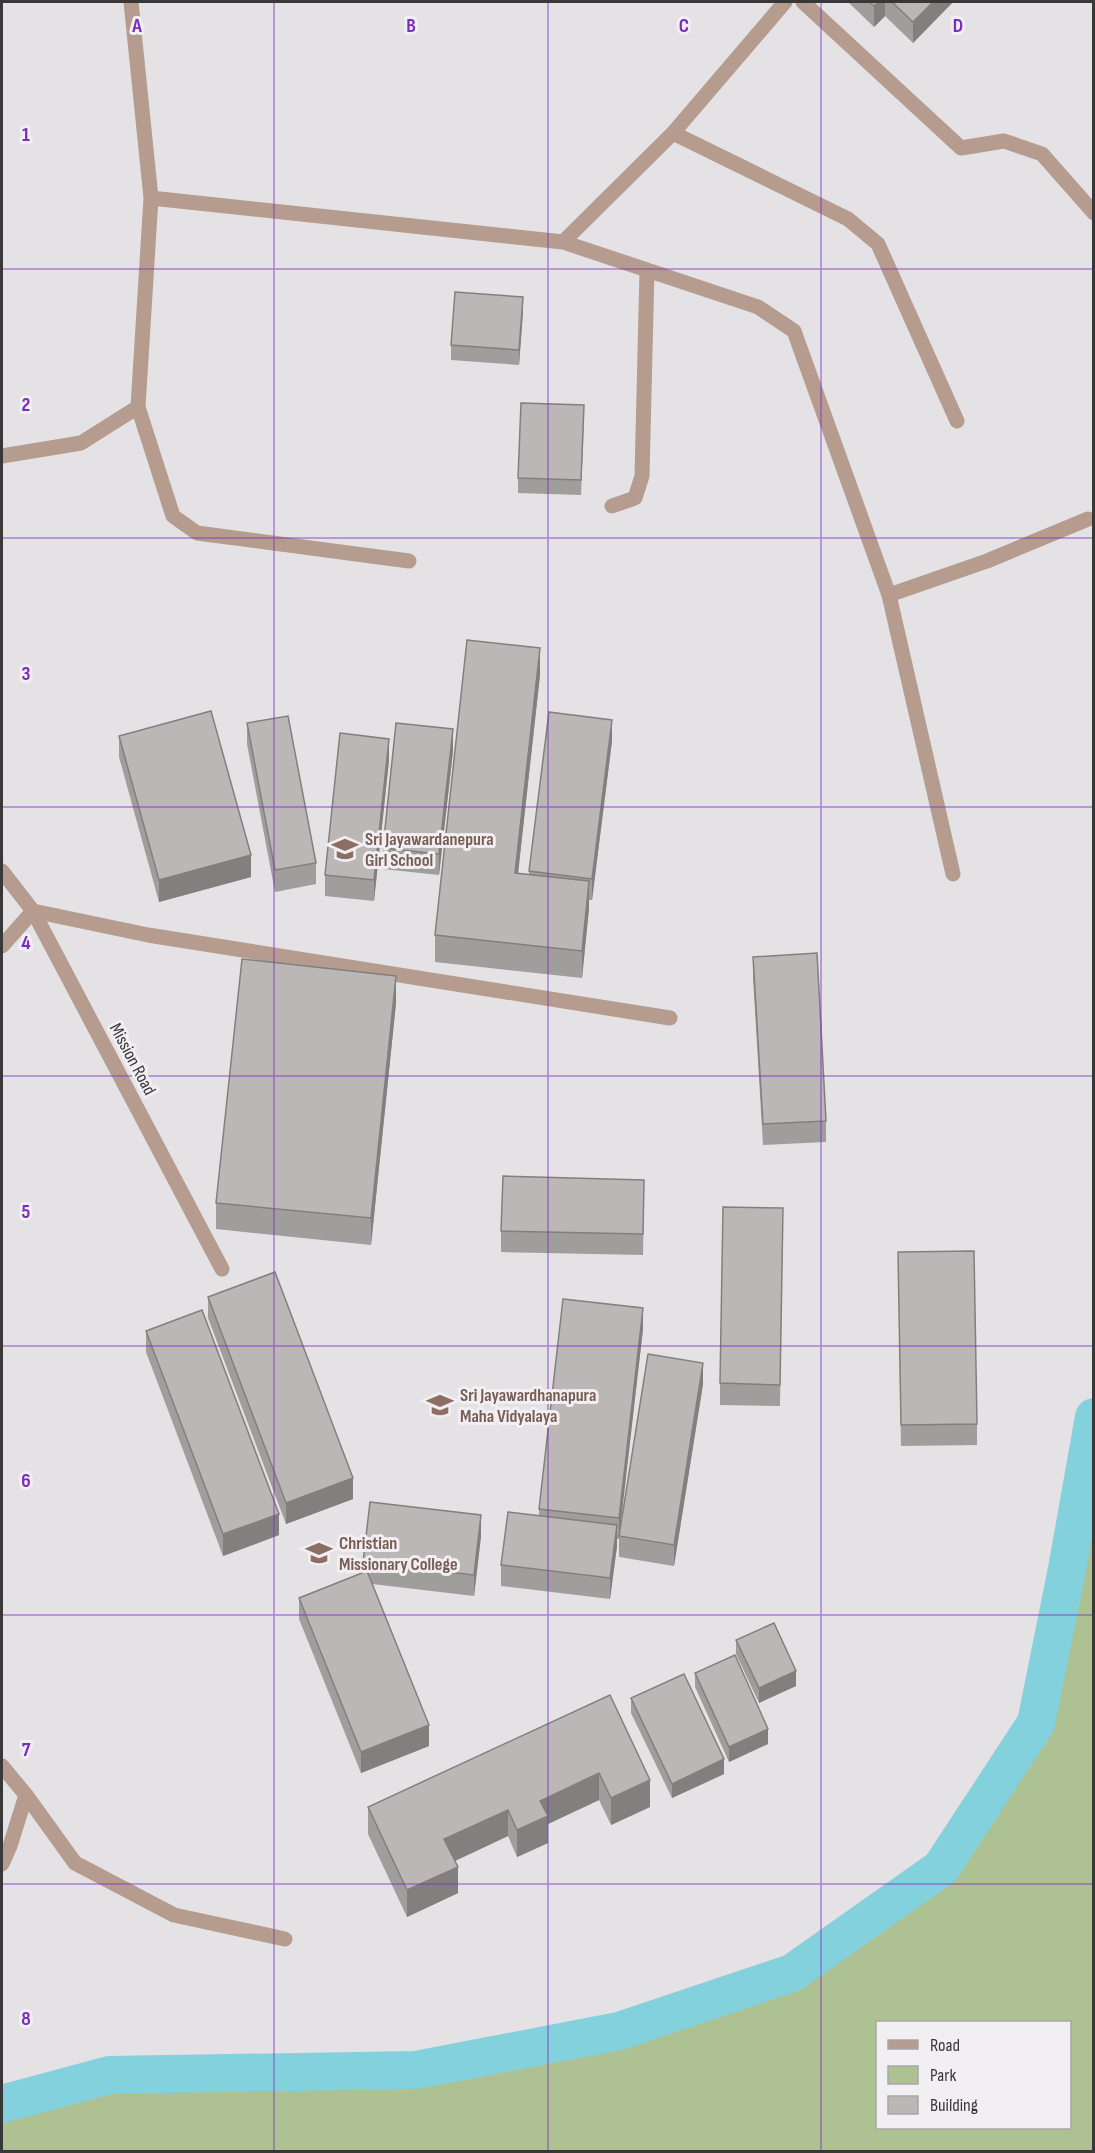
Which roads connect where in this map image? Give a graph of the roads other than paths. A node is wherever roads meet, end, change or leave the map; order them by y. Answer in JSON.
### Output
{"nodes":[{"id":1,"x":131,"y":2,"type":"edge"},
{"id":2,"x":785,"y":2,"type":"edge"},
{"id":3,"x":803,"y":2,"type":"edge"},
{"id":4,"x":673,"y":133,"type":"junction"},
{"id":5,"x":151,"y":198,"type":"junction"},
{"id":6,"x":1094,"y":213,"type":"edge"},
{"id":7,"x":563,"y":242,"type":"junction"},
{"id":8,"x":647,"y":270,"type":"junction"},
{"id":9,"x":138,"y":407,"type":"junction"},
{"id":10,"x":957,"y":420,"type":"dead end"},
{"id":11,"x":2,"y":456,"type":"edge"},
{"id":12,"x":612,"y":506,"type":"dead end"},
{"id":13,"x":1088,"y":519,"type":"dead end"},
{"id":14,"x":410,"y":561,"type":"dead end"},
{"id":15,"x":889,"y":595,"type":"junction"},
{"id":16,"x":2,"y":871,"type":"edge"},
{"id":17,"x":953,"y":874,"type":"dead end"},
{"id":18,"x":33,"y":911,"type":"junction"},
{"id":19,"x":2,"y":945,"type":"edge"},
{"id":20,"x":670,"y":1018,"type":"dead end"},
{"id":21,"x":222,"y":1269,"type":"dead end"},
{"id":22,"x":2,"y":1766,"type":"edge"},
{"id":23,"x":26,"y":1795,"type":"junction"},
{"id":24,"x":2,"y":1864,"type":"edge"},
{"id":25,"x":285,"y":1939,"type":"dead end"}],
"edges":[{"from":1,"to":5,"type":"street"},
{"from":2,"to":4,"type":"street"},
{"from":3,"to":6,"type":"street"},
{"from":4,"to":7,"type":"street"},
{"from":4,"to":10,"type":"street"},
{"from":5,"to":7,"type":"street"},
{"from":5,"to":9,"type":"street"},
{"from":7,"to":8,"type":"street"},
{"from":8,"to":12,"type":"street"},
{"from":8,"to":15,"type":"street"},
{"from":9,"to":11,"type":"street"},
{"from":9,"to":14,"type":"street"},
{"from":13,"to":15,"type":"street"},
{"from":15,"to":17,"type":"street"},
{"from":16,"to":18,"type":"street","name":"Mission Road"},
{"from":18,"to":19,"type":"street"},
{"from":18,"to":20,"type":"street"},
{"from":18,"to":21,"type":"street","name":"Mission Road"},
{"from":22,"to":23,"type":"street"},
{"from":23,"to":24,"type":"street"},
{"from":23,"to":25,"type":"street"}]}
